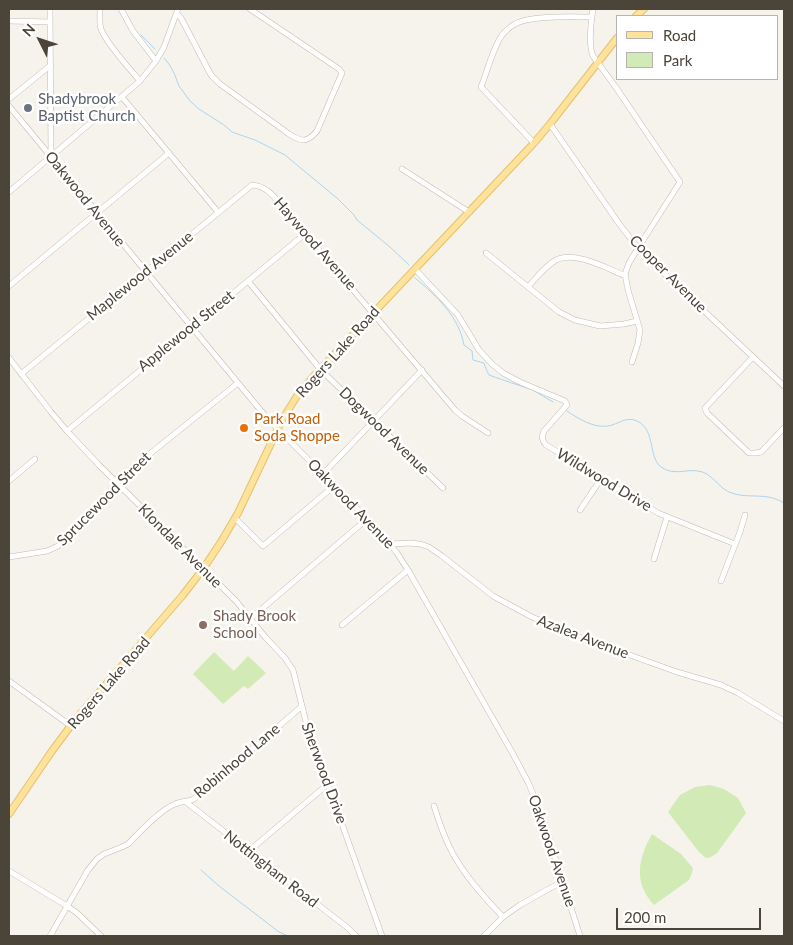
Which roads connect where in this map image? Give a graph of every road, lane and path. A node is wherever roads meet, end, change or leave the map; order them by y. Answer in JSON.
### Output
{"nodes":[{"id":1,"x":50,"y":9,"type":"edge"},
{"id":2,"x":100,"y":9,"type":"edge"},
{"id":3,"x":121,"y":9,"type":"edge"},
{"id":4,"x":250,"y":9,"type":"edge"},
{"id":5,"x":593,"y":9,"type":"edge"},
{"id":6,"x":177,"y":11,"type":"edge"},
{"id":7,"x":592,"y":18,"type":"junction"},
{"id":8,"x":9,"y":21,"type":"edge"},
{"id":9,"x":50,"y":22,"type":"junction"},
{"id":10,"x":616,"y":39,"type":"edge"},
{"id":11,"x":156,"y":61,"type":"junction"},
{"id":12,"x":597,"y":62,"type":"junction"},
{"id":13,"x":51,"y":65,"type":"junction"},
{"id":14,"x":140,"y":81,"type":"junction"},
{"id":15,"x":122,"y":97,"type":"junction"},
{"id":16,"x":9,"y":100,"type":"edge"},
{"id":17,"x":9,"y":106,"type":"edge"},
{"id":18,"x":550,"y":124,"type":"junction"},
{"id":19,"x":534,"y":143,"type":"junction"},
{"id":20,"x":170,"y":152,"type":"junction"},
{"id":21,"x":51,"y":157,"type":"junction"},
{"id":22,"x":402,"y":169,"type":"dead end"},
{"id":23,"x":262,"y":186,"type":"joint"},
{"id":24,"x":9,"y":192,"type":"edge"},
{"id":25,"x":218,"y":212,"type":"junction"},
{"id":26,"x":469,"y":212,"type":"junction"},
{"id":27,"x":96,"y":213,"type":"junction"},
{"id":28,"x":306,"y":233,"type":"junction"},
{"id":29,"x":638,"y":248,"type":"junction"},
{"id":30,"x":486,"y":252,"type":"dead end"},
{"id":31,"x":415,"y":269,"type":"junction"},
{"id":32,"x":145,"y":272,"type":"junction"},
{"id":33,"x":626,"y":276,"type":"junction"},
{"id":34,"x":248,"y":281,"type":"junction"},
{"id":35,"x":9,"y":286,"type":"edge"},
{"id":36,"x":528,"y":287,"type":"junction"},
{"id":37,"x":374,"y":313,"type":"junction"},
{"id":38,"x":637,"y":321,"type":"junction"},
{"id":39,"x":191,"y":327,"type":"junction"},
{"id":40,"x":753,"y":357,"type":"junction"},
{"id":41,"x":9,"y":358,"type":"edge"},
{"id":42,"x":632,"y":362,"type":"dead end"},
{"id":43,"x":320,"y":369,"type":"junction"},
{"id":44,"x":422,"y":370,"type":"junction"},
{"id":45,"x":21,"y":374,"type":"junction"},
{"id":46,"x":238,"y":383,"type":"junction"},
{"id":47,"x":784,"y":386,"type":"edge"},
{"id":48,"x":374,"y":421,"type":"junction"},
{"id":49,"x":784,"y":428,"type":"edge"},
{"id":50,"x":278,"y":429,"type":"junction"},
{"id":51,"x":67,"y":431,"type":"junction"},
{"id":52,"x":488,"y":433,"type":"dead end"},
{"id":53,"x":35,"y":459,"type":"dead end"},
{"id":54,"x":323,"y":474,"type":"junction"},
{"id":55,"x":601,"y":479,"type":"junction"},
{"id":56,"x":9,"y":481,"type":"edge"},
{"id":57,"x":116,"y":483,"type":"junction"},
{"id":58,"x":334,"y":486,"type":"junction"},
{"id":59,"x":443,"y":488,"type":"dead end"},
{"id":60,"x":580,"y":510,"type":"dead end"},
{"id":61,"x":745,"y":515,"type":"dead end"},
{"id":62,"x":667,"y":517,"type":"junction"},
{"id":63,"x":235,"y":518,"type":"junction"},
{"id":64,"x":367,"y":519,"type":"junction"},
{"id":65,"x":391,"y":544,"type":"junction"},
{"id":66,"x":735,"y":544,"type":"junction"},
{"id":67,"x":9,"y":557,"type":"edge"},
{"id":68,"x":654,"y":559,"type":"dead end"},
{"id":69,"x":203,"y":569,"type":"junction"},
{"id":70,"x":408,"y":570,"type":"junction"},
{"id":71,"x":720,"y":581,"type":"dead end"},
{"id":72,"x":250,"y":619,"type":"junction"},
{"id":73,"x":342,"y":625,"type":"dead end"},
{"id":74,"x":9,"y":681,"type":"edge"},
{"id":75,"x":301,"y":707,"type":"junction"},
{"id":76,"x":784,"y":721,"type":"edge"},
{"id":77,"x":71,"y":726,"type":"junction"},
{"id":78,"x":328,"y":784,"type":"junction"},
{"id":79,"x":186,"y":802,"type":"junction"},
{"id":80,"x":434,"y":806,"type":"dead end"},
{"id":81,"x":9,"y":814,"type":"edge"},
{"id":82,"x":248,"y":851,"type":"junction"},
{"id":83,"x":9,"y":871,"type":"edge"},
{"id":84,"x":563,"y":881,"type":"junction"},
{"id":85,"x":67,"y":906,"type":"junction"},
{"id":86,"x":503,"y":917,"type":"junction"},
{"id":87,"x":50,"y":936,"type":"edge"},
{"id":88,"x":101,"y":936,"type":"edge"},
{"id":89,"x":356,"y":936,"type":"edge"},
{"id":90,"x":382,"y":936,"type":"edge"},
{"id":91,"x":484,"y":936,"type":"edge"},
{"id":92,"x":580,"y":936,"type":"edge"}],
"edges":[{"from":1,"to":9,"type":"street"},
{"from":2,"to":14,"type":"street"},
{"from":3,"to":11,"type":"street"},
{"from":4,"to":6,"type":"street"},
{"from":5,"to":7,"type":"street"},
{"from":6,"to":11,"type":"street"},
{"from":7,"to":12,"type":"street"},
{"from":7,"to":19,"type":"street"},
{"from":8,"to":9,"type":"street"},
{"from":9,"to":13,"type":"street"},
{"from":10,"to":12,"type":"main road","name":"Rogers Lake Road"},
{"from":11,"to":14,"type":"street"},
{"from":12,"to":18,"type":"main road","name":"Rogers Lake Road"},
{"from":12,"to":29,"type":"street"},
{"from":13,"to":16,"type":"street"},
{"from":13,"to":21,"type":"street"},
{"from":14,"to":15,"type":"street"},
{"from":15,"to":20,"type":"street"},
{"from":15,"to":21,"type":"street"},
{"from":17,"to":21,"type":"street","name":"Oakwood Avenue"},
{"from":18,"to":19,"type":"main road","name":"Rogers Lake Road"},
{"from":18,"to":29,"type":"street","name":"Cooper Avenue"},
{"from":19,"to":26,"type":"main road","name":"Rogers Lake Road"},
{"from":20,"to":25,"type":"street"},
{"from":20,"to":27,"type":"street"},
{"from":21,"to":24,"type":"street"},
{"from":21,"to":27,"type":"street","name":"Oakwood Avenue"},
{"from":22,"to":26,"type":"street"},
{"from":23,"to":25,"type":"street","name":"Maplewood Avenue"},
{"from":23,"to":28,"type":"street","name":"Haywood Avenue"},
{"from":25,"to":32,"type":"street","name":"Maplewood Avenue"},
{"from":26,"to":31,"type":"main road","name":"Rogers Lake Road"},
{"from":27,"to":32,"type":"street","name":"Oakwood Avenue"},
{"from":27,"to":35,"type":"street"},
{"from":28,"to":34,"type":"street","name":"Applewood Street"},
{"from":28,"to":37,"type":"street","name":"Haywood Avenue"},
{"from":29,"to":33,"type":"street"},
{"from":29,"to":40,"type":"street","name":"Cooper Avenue"},
{"from":30,"to":36,"type":"street"},
{"from":31,"to":37,"type":"main road","name":"Rogers Lake Road"},
{"from":31,"to":55,"type":"street","name":"Wildwood Drive"},
{"from":32,"to":39,"type":"street","name":"Oakwood Avenue"},
{"from":32,"to":45,"type":"street","name":"Maplewood Avenue"},
{"from":33,"to":36,"type":"street"},
{"from":33,"to":38,"type":"street"},
{"from":34,"to":39,"type":"street","name":"Applewood Street"},
{"from":34,"to":43,"type":"street","name":"Dogwood Avenue"},
{"from":36,"to":38,"type":"street"},
{"from":37,"to":43,"type":"main road","name":"Rogers Lake Road"},
{"from":37,"to":44,"type":"street","name":"Haywood Avenue"},
{"from":38,"to":42,"type":"street"},
{"from":39,"to":46,"type":"street","name":"Oakwood Avenue"},
{"from":39,"to":51,"type":"street","name":"Applewood Street"},
{"from":40,"to":47,"type":"street","name":"Cooper Avenue"},
{"from":40,"to":49,"type":"street"},
{"from":41,"to":45,"type":"street","name":"Klondale Avenue"},
{"from":43,"to":48,"type":"street","name":"Dogwood Avenue"},
{"from":43,"to":50,"type":"main road","name":"Rogers Lake Road"},
{"from":44,"to":48,"type":"street"},
{"from":44,"to":52,"type":"street","name":"Haywood Avenue"},
{"from":45,"to":51,"type":"street","name":"Klondale Avenue"},
{"from":46,"to":50,"type":"street","name":"Oakwood Avenue"},
{"from":46,"to":57,"type":"street","name":"Sprucewood Street"},
{"from":48,"to":54,"type":"street"},
{"from":48,"to":59,"type":"street","name":"Dogwood Avenue"},
{"from":50,"to":54,"type":"street","name":"Oakwood Avenue"},
{"from":50,"to":63,"type":"main road","name":"Rogers Lake Road"},
{"from":51,"to":57,"type":"street","name":"Klondale Avenue"},
{"from":53,"to":56,"type":"street"},
{"from":54,"to":58,"type":"street","name":"Oakwood Avenue"},
{"from":55,"to":60,"type":"street"},
{"from":55,"to":62,"type":"street","name":"Wildwood Drive"},
{"from":57,"to":67,"type":"street","name":"Sprucewood Street"},
{"from":57,"to":69,"type":"street","name":"Klondale Avenue"},
{"from":58,"to":63,"type":"street"},
{"from":58,"to":64,"type":"street","name":"Oakwood Avenue"},
{"from":61,"to":66,"type":"street"},
{"from":62,"to":66,"type":"street","name":"Wildwood Drive"},
{"from":62,"to":68,"type":"street"},
{"from":63,"to":69,"type":"main road","name":"Rogers Lake Road"},
{"from":64,"to":65,"type":"street","name":"Oakwood Avenue"},
{"from":64,"to":72,"type":"street"},
{"from":65,"to":70,"type":"street","name":"Oakwood Avenue"},
{"from":65,"to":76,"type":"street","name":"Azalea Avenue"},
{"from":66,"to":71,"type":"street"},
{"from":69,"to":72,"type":"street","name":"Klondale Avenue"},
{"from":69,"to":77,"type":"main road","name":"Rogers Lake Road"},
{"from":70,"to":73,"type":"street"},
{"from":70,"to":84,"type":"street","name":"Oakwood Avenue"},
{"from":72,"to":75,"type":"street","name":"Sherwood Drive"},
{"from":74,"to":77,"type":"street"},
{"from":75,"to":78,"type":"street","name":"Sherwood Drive"},
{"from":75,"to":79,"type":"street","name":"Robinhood Lane"},
{"from":77,"to":81,"type":"main road","name":"Rogers Lake Road"},
{"from":78,"to":82,"type":"street"},
{"from":78,"to":90,"type":"street","name":"Sherwood Drive"},
{"from":79,"to":82,"type":"street","name":"Nottingham Road"},
{"from":79,"to":85,"type":"street","name":"Robinhood Lane"},
{"from":80,"to":86,"type":"street"},
{"from":82,"to":89,"type":"street","name":"Nottingham Road"},
{"from":83,"to":85,"type":"street"},
{"from":84,"to":86,"type":"street"},
{"from":84,"to":92,"type":"street","name":"Oakwood Avenue"},
{"from":85,"to":87,"type":"street","name":"Robinhood Lane"},
{"from":85,"to":88,"type":"street"},
{"from":86,"to":91,"type":"street"}]}
